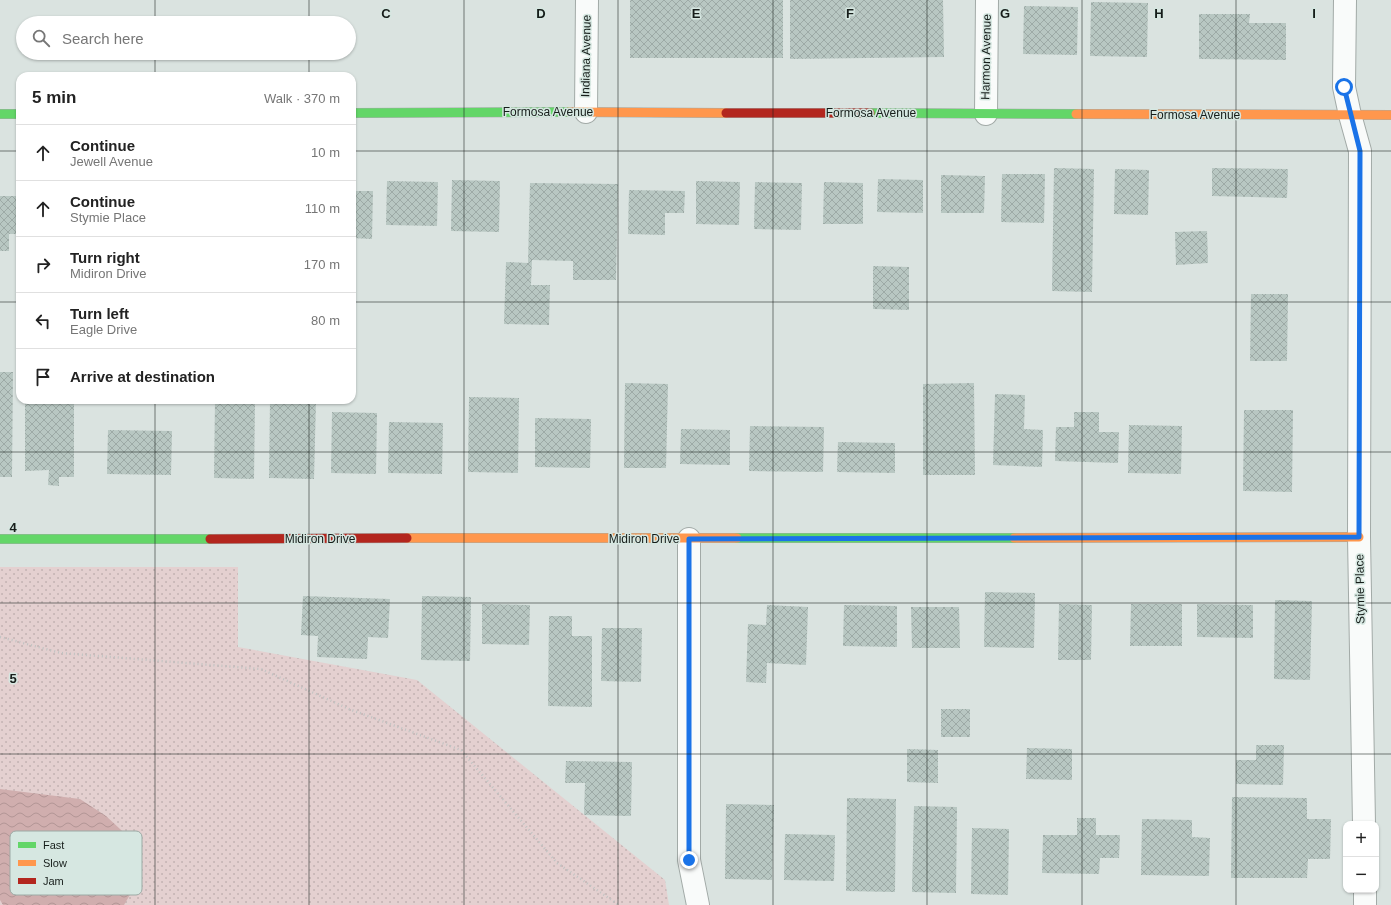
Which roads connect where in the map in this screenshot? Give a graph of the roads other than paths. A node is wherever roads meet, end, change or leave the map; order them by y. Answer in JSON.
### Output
{"nodes":[{"id":1,"x":587,"y":0,"type":"edge"},
{"id":2,"x":987,"y":0,"type":"edge"},
{"id":3,"x":1345,"y":0,"type":"edge"},
{"id":4,"x":586,"y":112,"type":"junction"},
{"id":5,"x":356,"y":113,"type":"edge"},
{"id":6,"x":0,"y":114,"type":"edge"},
{"id":7,"x":16,"y":114,"type":"edge"},
{"id":8,"x":986,"y":114,"type":"junction"},
{"id":9,"x":1350,"y":115,"type":"junction"},
{"id":10,"x":1391,"y":115,"type":"edge"},
{"id":11,"x":1359,"y":537,"type":"junction"},
{"id":12,"x":0,"y":539,"type":"edge"},
{"id":13,"x":689,"y":539,"type":"junction"},
{"id":14,"x":1364,"y":821,"type":"edge"},
{"id":15,"x":1365,"y":893,"type":"edge"},
{"id":16,"x":698,"y":905,"type":"edge"},
{"id":17,"x":1365,"y":905,"type":"edge"}],
"edges":[{"from":1,"to":4,"type":"street","name":"Indiana Avenue"},
{"from":2,"to":8,"type":"street","name":"Harmon Avenue"},
{"from":3,"to":9,"type":"street","name":"Stymie Place"},
{"from":4,"to":5,"type":"street","name":"Formosa Avenue"},
{"from":4,"to":8,"type":"street","name":"Formosa Avenue"},
{"from":6,"to":7,"type":"street"},
{"from":8,"to":9,"type":"street","name":"Formosa Avenue"},
{"from":9,"to":10,"type":"street","name":"Formosa Avenue"},
{"from":9,"to":11,"type":"street","name":"Stymie Place"},
{"from":11,"to":13,"type":"street","name":"Midiron Drive"},
{"from":11,"to":14,"type":"street","name":"Stymie Place"},
{"from":12,"to":13,"type":"street","name":"Midiron Drive"},
{"from":13,"to":16,"type":"street"},
{"from":15,"to":17,"type":"street"}]}
